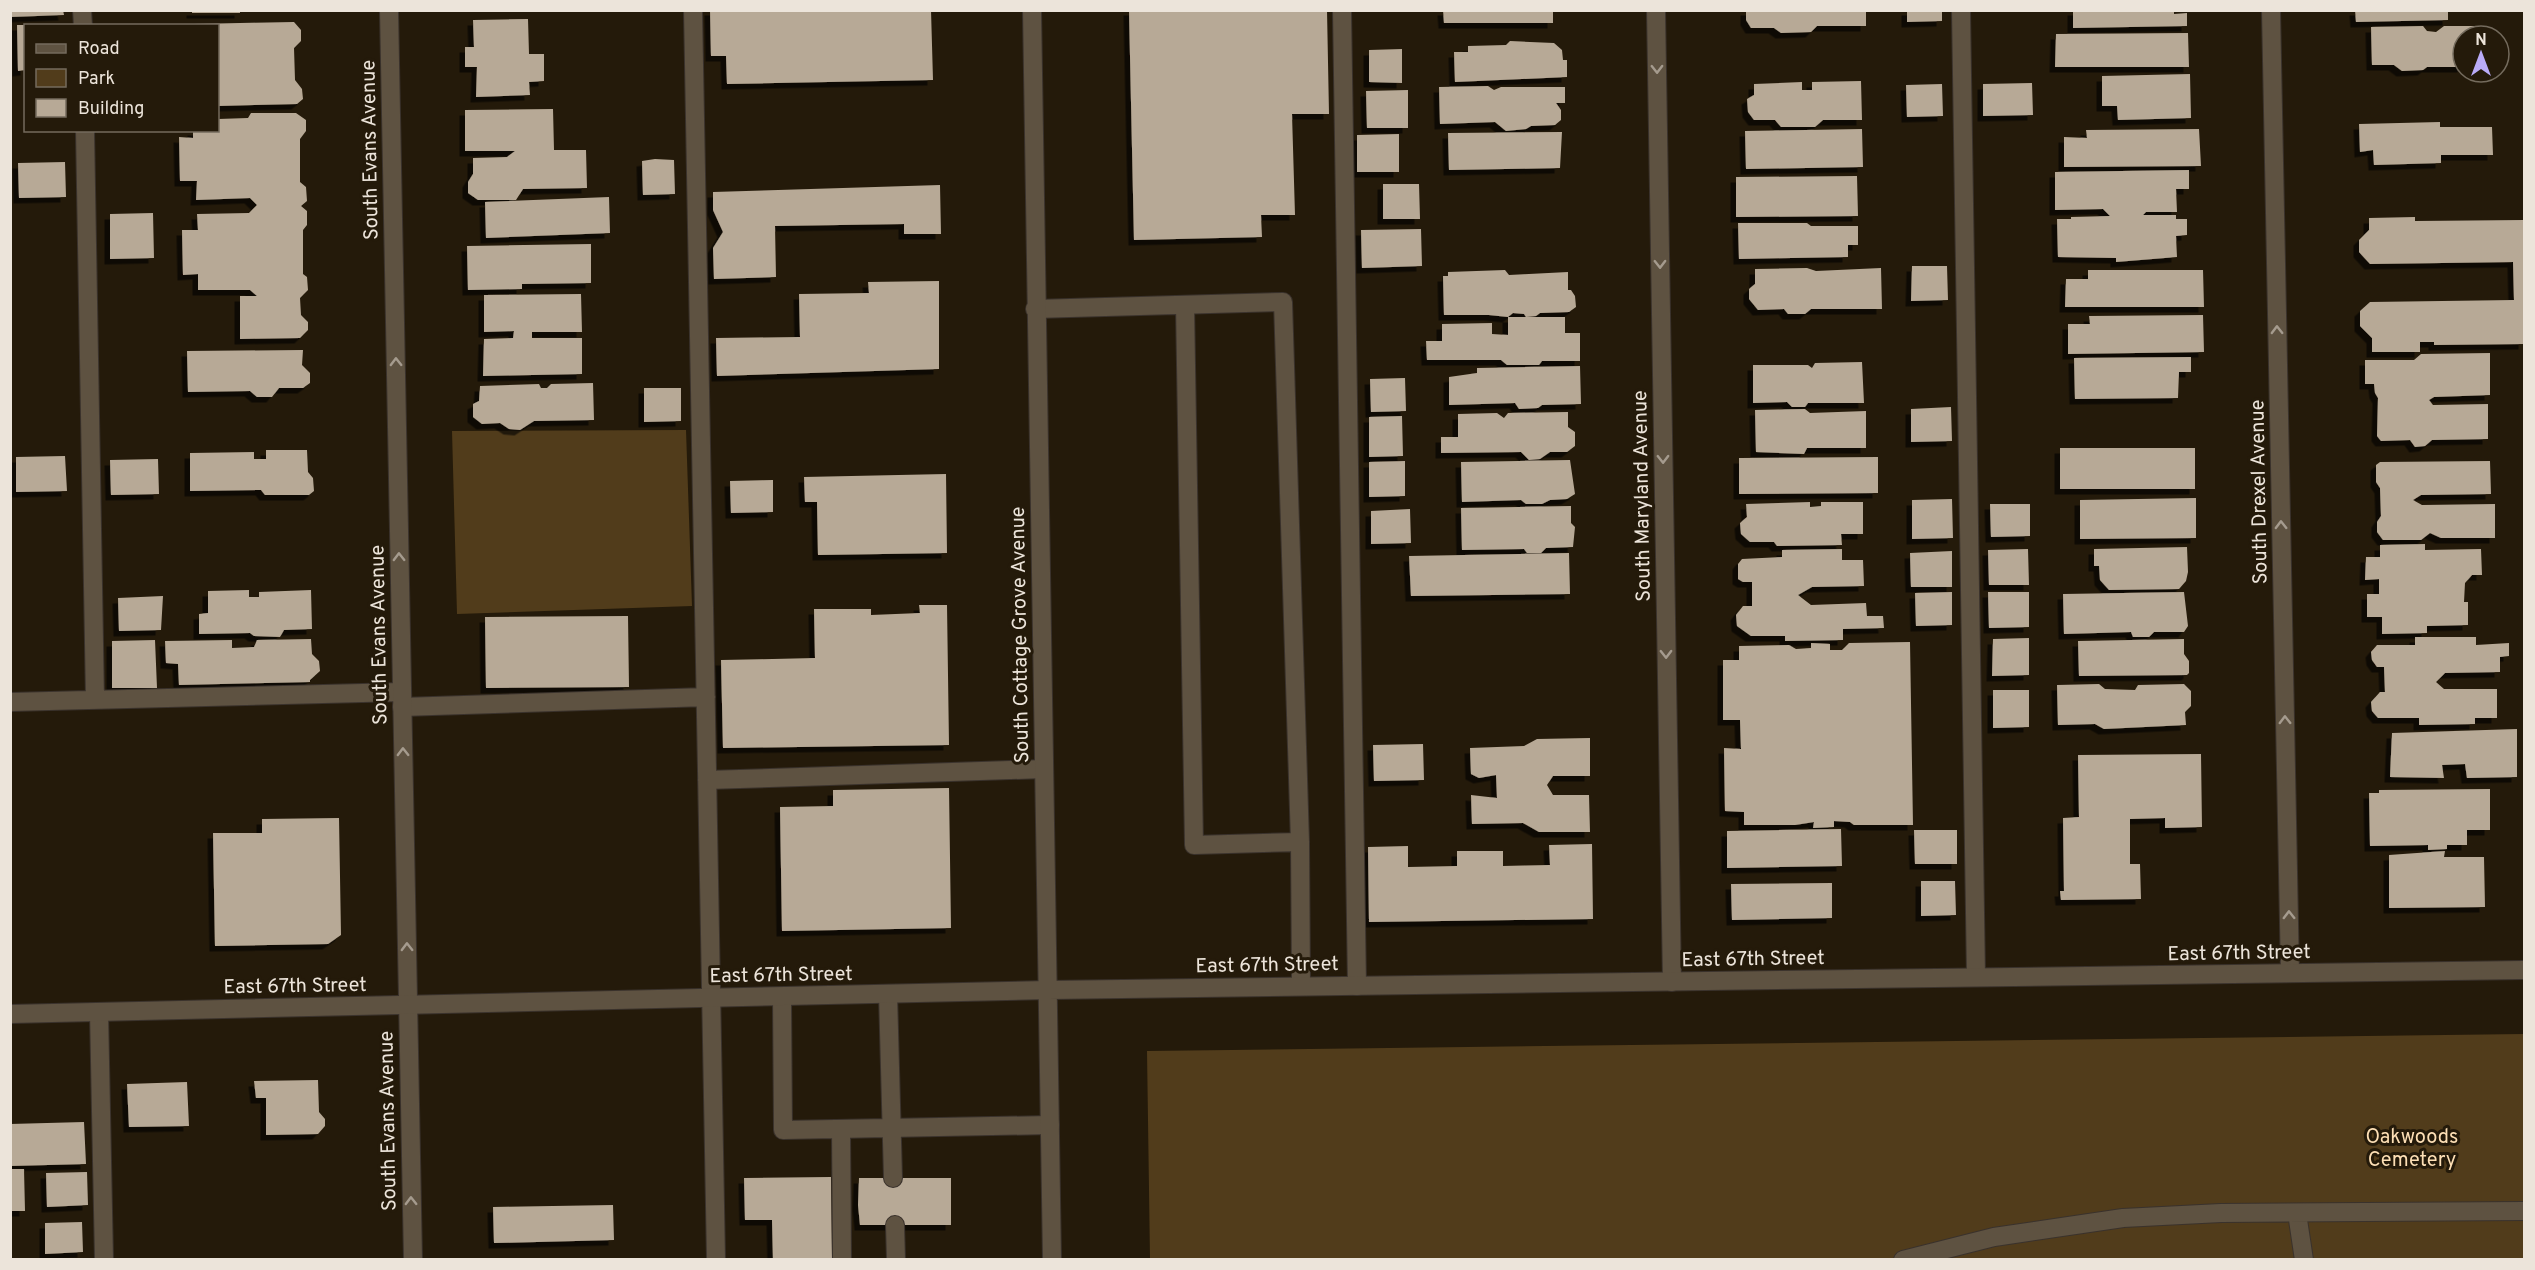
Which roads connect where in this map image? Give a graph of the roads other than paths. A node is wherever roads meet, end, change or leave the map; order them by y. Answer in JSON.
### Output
{"nodes":[{"id":1,"x":389,"y":10,"type":"edge"},
{"id":2,"x":693,"y":10,"type":"edge"},
{"id":3,"x":1032,"y":10,"type":"edge"},
{"id":4,"x":1342,"y":10,"type":"edge"},
{"id":5,"x":1656,"y":10,"type":"edge"},
{"id":6,"x":1961,"y":10,"type":"edge"},
{"id":7,"x":2271,"y":10,"type":"edge"},
{"id":8,"x":85,"y":132,"type":"edge"},
{"id":9,"x":1185,"y":305,"type":"junction"},
{"id":10,"x":1035,"y":309,"type":"junction"},
{"id":11,"x":706,"y":697,"type":"junction"},
{"id":12,"x":95,"y":700,"type":"junction"},
{"id":13,"x":402,"y":700,"type":"junction"},
{"id":14,"x":10,"y":702,"type":"edge"},
{"id":15,"x":1044,"y":769,"type":"junction"},
{"id":16,"x":707,"y":780,"type":"junction"},
{"id":17,"x":1300,"y":842,"type":"junction"},
{"id":18,"x":2524,"y":970,"type":"edge"},
{"id":19,"x":2290,"y":973,"type":"junction"},
{"id":20,"x":1976,"y":977,"type":"junction"},
{"id":21,"x":1672,"y":982,"type":"junction"},
{"id":22,"x":1301,"y":986,"type":"junction"},
{"id":23,"x":1357,"y":986,"type":"junction"},
{"id":24,"x":1048,"y":990,"type":"junction"},
{"id":25,"x":888,"y":994,"type":"junction"},
{"id":26,"x":782,"y":997,"type":"junction"},
{"id":27,"x":711,"y":998,"type":"junction"},
{"id":28,"x":408,"y":1005,"type":"junction"},
{"id":29,"x":99,"y":1012,"type":"junction"},
{"id":30,"x":10,"y":1014,"type":"edge"},
{"id":31,"x":1050,"y":1125,"type":"junction"},
{"id":32,"x":842,"y":1129,"type":"junction"},
{"id":33,"x":892,"y":1129,"type":"junction"},
{"id":34,"x":894,"y":1178,"type":"dead end"},
{"id":35,"x":2524,"y":1211,"type":"edge"},
{"id":36,"x":2297,"y":1213,"type":"junction"},
{"id":37,"x":895,"y":1225,"type":"dead end"},
{"id":38,"x":104,"y":1260,"type":"edge"},
{"id":39,"x":412,"y":1260,"type":"edge"},
{"id":40,"x":716,"y":1260,"type":"edge"},
{"id":41,"x":842,"y":1260,"type":"edge"},
{"id":42,"x":896,"y":1260,"type":"edge"},
{"id":43,"x":1053,"y":1260,"type":"edge"},
{"id":44,"x":1903,"y":1260,"type":"edge"},
{"id":45,"x":2304,"y":1260,"type":"edge"}],
"edges":[{"from":13,"to":1,"type":"street","name":"South Evans Avenue","one_way":true},
{"from":2,"to":11,"type":"street"},
{"from":3,"to":10,"type":"street","name":"South Cottage Grove Avenue"},
{"from":4,"to":23,"type":"street"},
{"from":5,"to":21,"type":"street","name":"South Maryland Avenue","one_way":true},
{"from":6,"to":20,"type":"street"},
{"from":19,"to":7,"type":"street","name":"South Drexel Avenue","one_way":true},
{"from":8,"to":12,"type":"street"},
{"from":9,"to":10,"type":"street"},
{"from":9,"to":17,"type":"street"},
{"from":9,"to":17,"type":"street"},
{"from":10,"to":15,"type":"street","name":"South Cottage Grove Avenue"},
{"from":11,"to":13,"type":"street"},
{"from":11,"to":16,"type":"street"},
{"from":12,"to":13,"type":"street"},
{"from":12,"to":14,"type":"street"},
{"from":28,"to":13,"type":"street","name":"South Evans Avenue","one_way":true},
{"from":15,"to":16,"type":"street"},
{"from":15,"to":24,"type":"street","name":"South Cottage Grove Avenue"},
{"from":16,"to":27,"type":"street"},
{"from":17,"to":22,"type":"street"},
{"from":18,"to":19,"type":"street","name":"East 67th Street"},
{"from":19,"to":20,"type":"street","name":"East 67th Street"},
{"from":20,"to":21,"type":"street","name":"East 67th Street"},
{"from":21,"to":23,"type":"street","name":"East 67th Street"},
{"from":22,"to":23,"type":"street","name":"East 67th Street"},
{"from":22,"to":24,"type":"street","name":"East 67th Street"},
{"from":24,"to":25,"type":"street","name":"East 67th Street"},
{"from":24,"to":31,"type":"street","name":"South Cottage Grove Avenue"},
{"from":25,"to":26,"type":"street","name":"East 67th Street"},
{"from":25,"to":33,"type":"street"},
{"from":26,"to":27,"type":"street","name":"East 67th Street"},
{"from":26,"to":32,"type":"street"},
{"from":27,"to":28,"type":"street","name":"East 67th Street"},
{"from":27,"to":40,"type":"street"},
{"from":28,"to":29,"type":"street","name":"East 67th Street"},
{"from":39,"to":28,"type":"street","name":"South Evans Avenue","one_way":true},
{"from":29,"to":30,"type":"street","name":"East 67th Street"},
{"from":29,"to":38,"type":"street"},
{"from":31,"to":33,"type":"street"},
{"from":31,"to":43,"type":"street","name":"South Cottage Grove Avenue"},
{"from":32,"to":33,"type":"street"},
{"from":32,"to":41,"type":"street"},
{"from":33,"to":34,"type":"street"},
{"from":35,"to":36,"type":"street"},
{"from":36,"to":44,"type":"street"},
{"from":36,"to":45,"type":"street"},
{"from":37,"to":42,"type":"street"}]}
